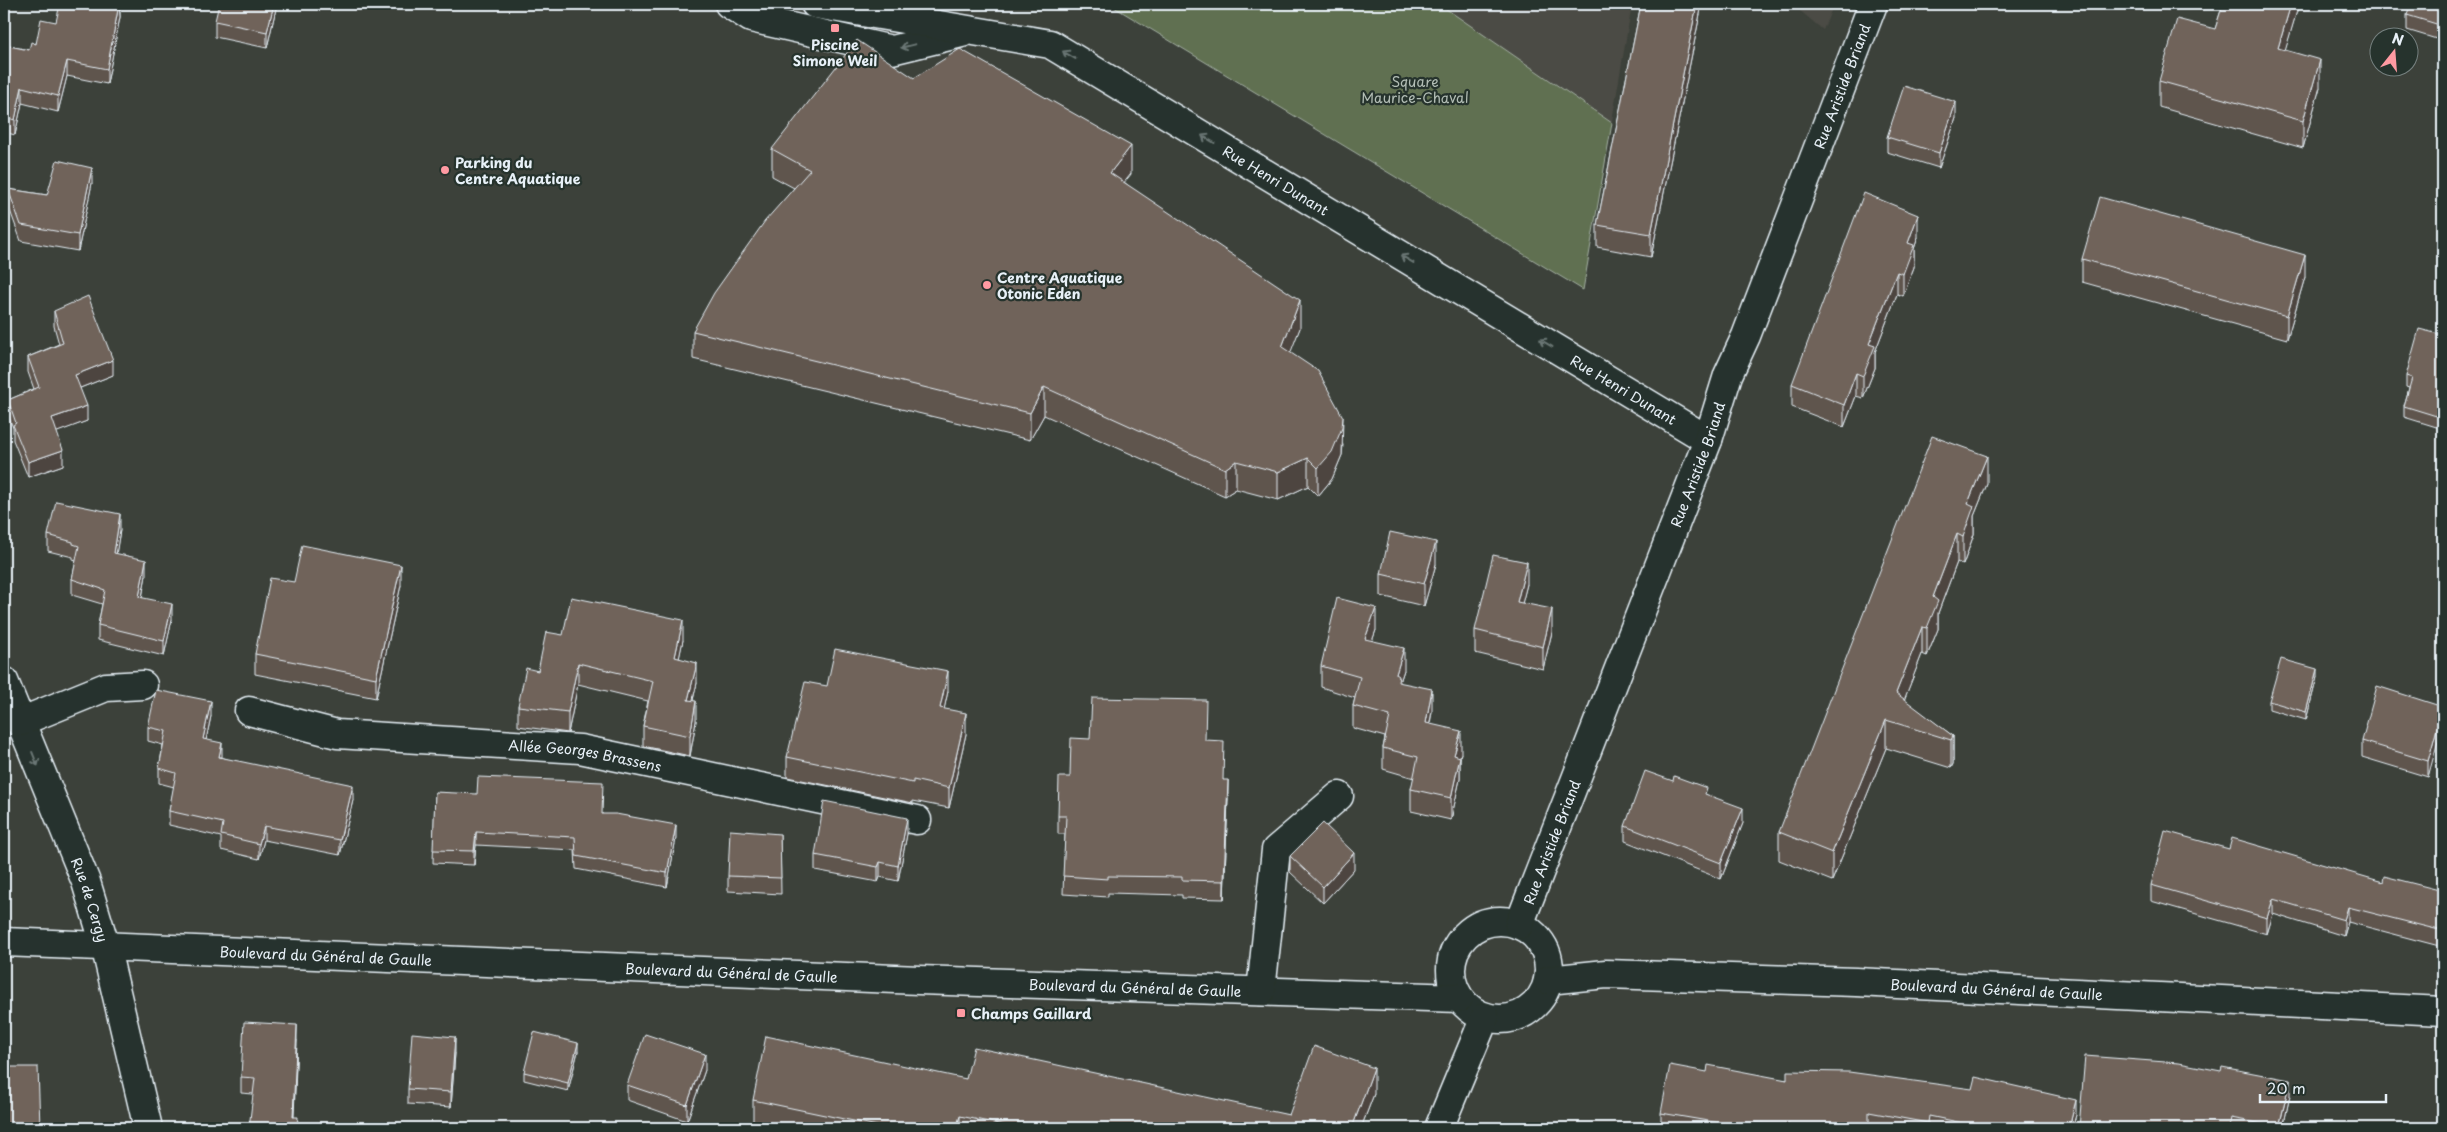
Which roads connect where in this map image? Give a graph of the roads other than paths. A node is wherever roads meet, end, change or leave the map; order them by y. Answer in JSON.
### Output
{"nodes":[{"id":1,"x":729,"y":4,"type":"edge"},
{"id":2,"x":815,"y":4,"type":"edge"},
{"id":3,"x":1873,"y":4,"type":"edge"},
{"id":4,"x":973,"y":30,"type":"junction"},
{"id":5,"x":1708,"y":440,"type":"junction"},
{"id":6,"x":4,"y":681,"type":"edge"},
{"id":7,"x":143,"y":686,"type":"dead end"},
{"id":8,"x":249,"y":711,"type":"dead end"},
{"id":9,"x":20,"y":722,"type":"junction"},
{"id":10,"x":1338,"y":796,"type":"dead end"},
{"id":11,"x":917,"y":820,"type":"dead end"},
{"id":12,"x":1519,"y":925,"type":"junction"},
{"id":13,"x":4,"y":942,"type":"edge"},
{"id":14,"x":105,"y":945,"type":"junction"},
{"id":15,"x":1548,"y":980,"type":"junction"},
{"id":16,"x":1261,"y":991,"type":"junction"},
{"id":17,"x":1459,"y":998,"type":"junction"},
{"id":18,"x":2443,"y":1010,"type":"edge"},
{"id":19,"x":1486,"y":1017,"type":"junction"},
{"id":20,"x":148,"y":1128,"type":"edge"},
{"id":21,"x":1439,"y":1128,"type":"edge"}],
"edges":[{"from":4,"to":1,"type":"street","one_way":true},
{"from":2,"to":4,"type":"street","name":"Rue Henri Dunant"},
{"from":3,"to":5,"type":"street","name":"Rue Aristide Briand"},
{"from":5,"to":4,"type":"street","name":"Rue Henri Dunant","one_way":true},
{"from":5,"to":12,"type":"street","name":"Rue Aristide Briand"},
{"from":6,"to":9,"type":"street","name":"Rue de Cergy"},
{"from":7,"to":9,"type":"street"},
{"from":8,"to":11,"type":"street","name":"Allée Georges Brassens"},
{"from":9,"to":14,"type":"street","name":"Rue de Cergy","one_way":true},
{"from":10,"to":16,"type":"street"},
{"from":12,"to":15,"type":"street"},
{"from":12,"to":17,"type":"street"},
{"from":13,"to":14,"type":"street","name":"Boulevard du Général de Gaulle"},
{"from":14,"to":16,"type":"street","name":"Boulevard du Général de Gaulle"},
{"from":14,"to":20,"type":"street","name":"Rue de Cergy"},
{"from":15,"to":18,"type":"street","name":"Boulevard du Général de Gaulle"},
{"from":15,"to":19,"type":"street"},
{"from":16,"to":17,"type":"street","name":"Boulevard du Général de Gaulle"},
{"from":17,"to":19,"type":"street"},
{"from":19,"to":21,"type":"street"}]}
